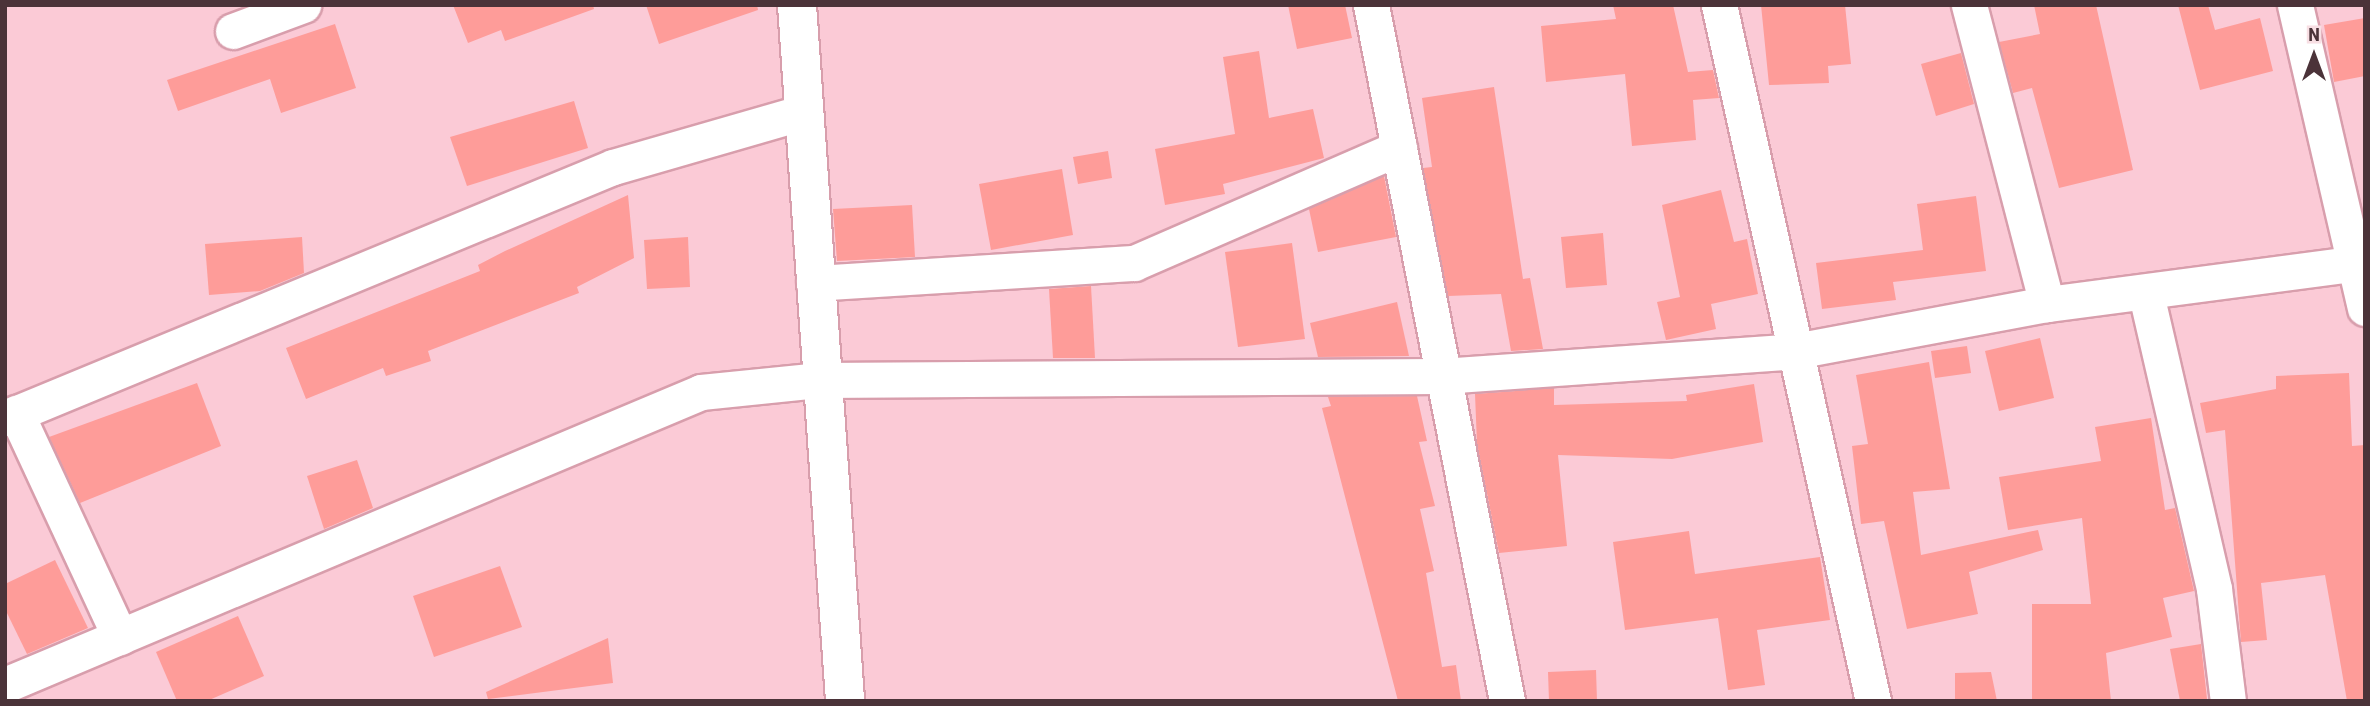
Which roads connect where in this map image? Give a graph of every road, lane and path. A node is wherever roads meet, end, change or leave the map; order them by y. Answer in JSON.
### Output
{"nodes":[{"id":1,"x":303,"y":5,"type":"edge"},
{"id":2,"x":797,"y":5,"type":"edge"},
{"id":3,"x":1371,"y":5,"type":"edge"},
{"id":4,"x":1719,"y":5,"type":"edge"},
{"id":5,"x":1969,"y":5,"type":"edge"},
{"id":6,"x":2295,"y":5,"type":"edge"},
{"id":7,"x":233,"y":31,"type":"dead end"},
{"id":8,"x":804,"y":111,"type":"junction"},
{"id":9,"x":1399,"y":148,"type":"junction"},
{"id":10,"x":2360,"y":263,"type":"edge"},
{"id":11,"x":814,"y":283,"type":"junction"},
{"id":12,"x":2146,"y":294,"type":"junction"},
{"id":13,"x":2047,"y":304,"type":"junction"},
{"id":14,"x":2365,"y":308,"type":"edge"},
{"id":15,"x":1795,"y":351,"type":"junction"},
{"id":16,"x":1441,"y":376,"type":"junction"},
{"id":17,"x":820,"y":380,"type":"junction"},
{"id":18,"x":10,"y":416,"type":"edge"},
{"id":19,"x":120,"y":637,"type":"junction"},
{"id":20,"x":5,"y":685,"type":"edge"},
{"id":21,"x":845,"y":701,"type":"edge"},
{"id":22,"x":1507,"y":701,"type":"edge"},
{"id":23,"x":1873,"y":701,"type":"edge"},
{"id":24,"x":2228,"y":701,"type":"edge"}],
"edges":[{"from":1,"to":7,"type":"street"},
{"from":2,"to":8,"type":"street"},
{"from":3,"to":9,"type":"street"},
{"from":4,"to":15,"type":"street"},
{"from":5,"to":13,"type":"street"},
{"from":6,"to":10,"type":"street"},
{"from":8,"to":11,"type":"street"},
{"from":8,"to":18,"type":"street"},
{"from":9,"to":11,"type":"street"},
{"from":9,"to":16,"type":"street"},
{"from":10,"to":12,"type":"street"},
{"from":10,"to":14,"type":"street"},
{"from":11,"to":17,"type":"street"},
{"from":12,"to":13,"type":"street"},
{"from":12,"to":24,"type":"street"},
{"from":13,"to":15,"type":"street"},
{"from":15,"to":16,"type":"street"},
{"from":15,"to":23,"type":"street"},
{"from":16,"to":17,"type":"street"},
{"from":16,"to":22,"type":"street"},
{"from":17,"to":19,"type":"street"},
{"from":17,"to":21,"type":"street"},
{"from":18,"to":19,"type":"street"},
{"from":19,"to":20,"type":"street"}]}
